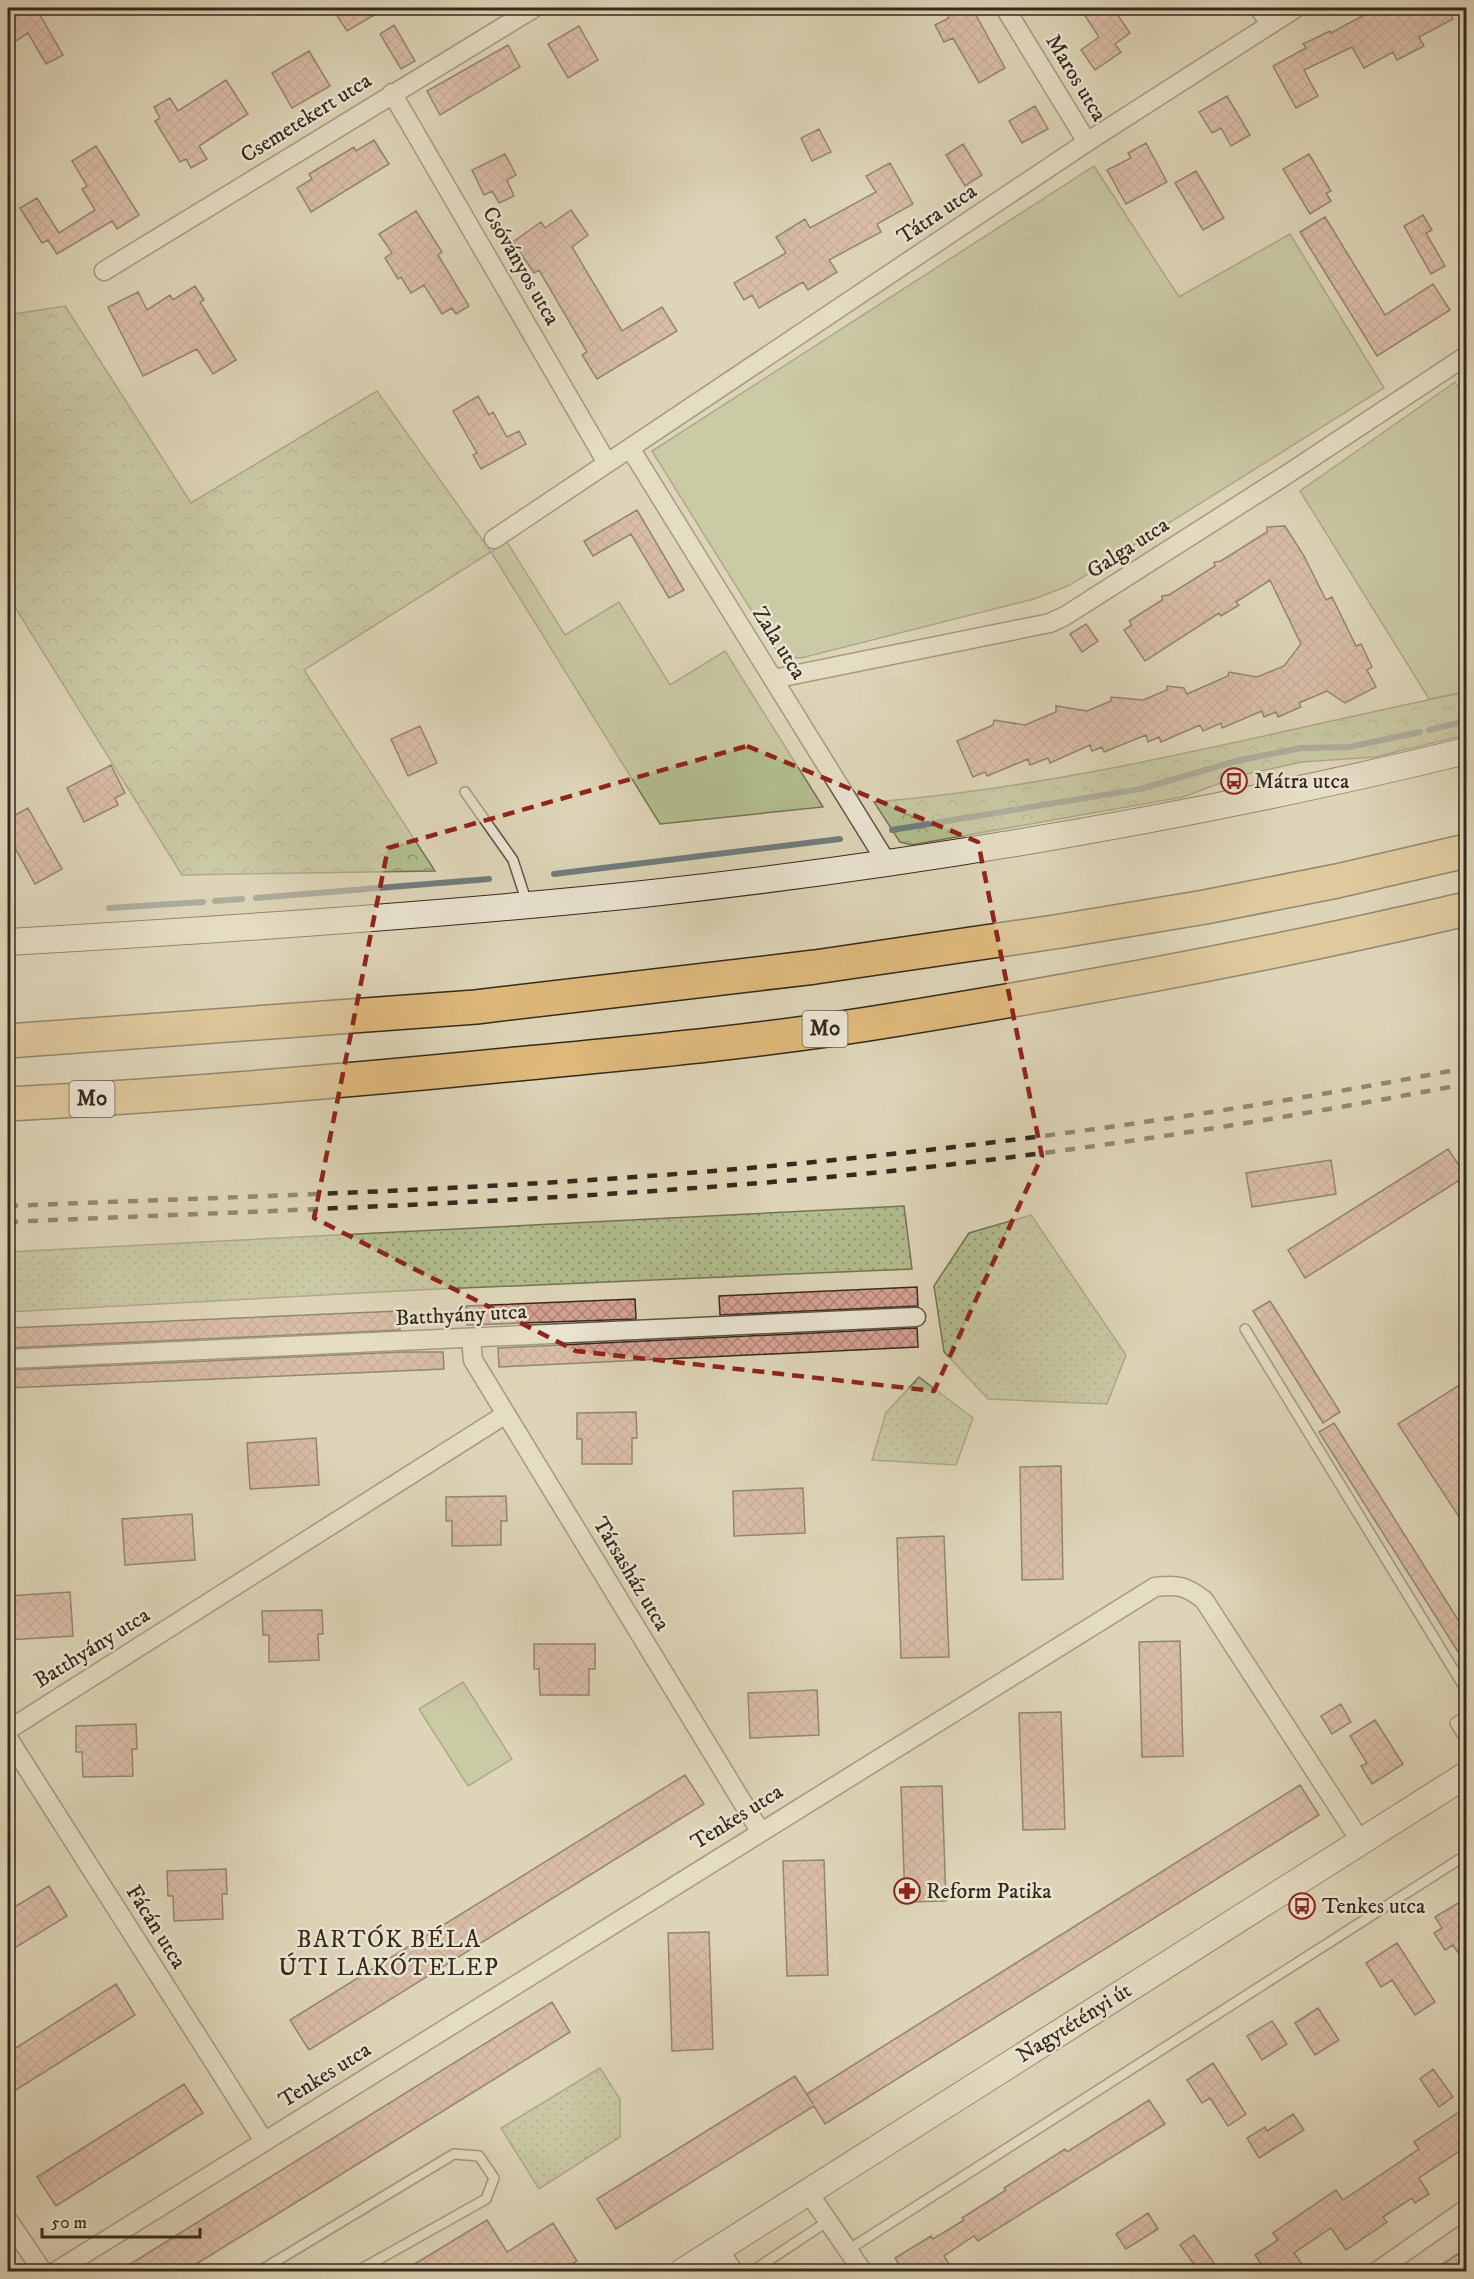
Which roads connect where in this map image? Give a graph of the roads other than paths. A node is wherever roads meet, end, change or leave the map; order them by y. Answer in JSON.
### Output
{"nodes":[{"id":1,"x":534,"y":8,"type":"edge"},
{"id":2,"x":1005,"y":8,"type":"edge"},
{"id":3,"x":1259,"y":8,"type":"edge"},
{"id":4,"x":1296,"y":8,"type":"edge"},
{"id":5,"x":1270,"y":24,"type":"junction"},
{"id":6,"x":392,"y":93,"type":"junction"},
{"id":7,"x":1087,"y":142,"type":"junction"},
{"id":8,"x":104,"y":271,"type":"dead end"},
{"id":9,"x":1467,"y":356,"type":"edge"},
{"id":10,"x":630,"y":448,"type":"junction"},
{"id":11,"x":607,"y":463,"type":"junction"},
{"id":12,"x":494,"y":539,"type":"dead end"},
{"id":13,"x":773,"y":679,"type":"junction"},
{"id":14,"x":1467,"y":751,"type":"edge"},
{"id":15,"x":465,"y":792,"type":"dead end"},
{"id":16,"x":1467,"y":851,"type":"edge"},
{"id":17,"x":887,"y":863,"type":"junction"},
{"id":18,"x":528,"y":905,"type":"junction"},
{"id":19,"x":1467,"y":909,"type":"edge"},
{"id":20,"x":8,"y":942,"type":"edge"},
{"id":21,"x":8,"y":1041,"type":"edge"},
{"id":22,"x":8,"y":1104,"type":"edge"},
{"id":23,"x":916,"y":1317,"type":"dead end"},
{"id":24,"x":1245,"y":1329,"type":"dead end"},
{"id":25,"x":471,"y":1339,"type":"junction"},
{"id":26,"x":8,"y":1359,"type":"edge"},
{"id":27,"x":506,"y":1414,"type":"junction"},
{"id":28,"x":1467,"y":1689,"type":"edge"},
{"id":29,"x":1467,"y":1715,"type":"edge"},
{"id":30,"x":8,"y":1730,"type":"edge"},
{"id":31,"x":8,"y":1738,"type":"edge"},
{"id":32,"x":1467,"y":1741,"type":"edge"},
{"id":33,"x":1467,"y":1775,"type":"edge"},
{"id":34,"x":760,"y":1831,"type":"junction"},
{"id":35,"x":1361,"y":1842,"type":"junction"},
{"id":36,"x":1467,"y":1855,"type":"edge"},
{"id":37,"x":264,"y":2141,"type":"junction"},
{"id":38,"x":808,"y":2192,"type":"junction"},
{"id":39,"x":1467,"y":2209,"type":"edge"},
{"id":40,"x":8,"y":2220,"type":"edge"},
{"id":41,"x":828,"y":2221,"type":"junction"},
{"id":42,"x":718,"y":2248,"type":"junction"},
{"id":43,"x":848,"y":2250,"type":"junction"},
{"id":44,"x":42,"y":2271,"type":"edge"},
{"id":45,"x":55,"y":2271,"type":"edge"},
{"id":46,"x":258,"y":2271,"type":"edge"},
{"id":47,"x":356,"y":2271,"type":"edge"},
{"id":48,"x":682,"y":2271,"type":"edge"},
{"id":49,"x":734,"y":2271,"type":"edge"},
{"id":50,"x":751,"y":2271,"type":"edge"},
{"id":51,"x":863,"y":2271,"type":"edge"},
{"id":52,"x":1376,"y":2271,"type":"edge"}],
"edges":[{"from":1,"to":6,"type":"street","name":"Csemetekert utca"},
{"from":2,"to":7,"type":"street","name":"Maros utca"},
{"from":3,"to":5,"type":"street"},
{"from":4,"to":5,"type":"street","name":"Tátra utca"},
{"from":5,"to":7,"type":"street","name":"Tátra utca"},
{"from":6,"to":8,"type":"street","name":"Csemetekert utca"},
{"from":6,"to":11,"type":"street","name":"Csóványos utca"},
{"from":7,"to":10,"type":"street","name":"Tátra utca"},
{"from":9,"to":13,"type":"street","name":"Galga utca"},
{"from":10,"to":11,"type":"street","name":"Tátra utca"},
{"from":10,"to":13,"type":"street","name":"Zala utca"},
{"from":11,"to":12,"type":"street"},
{"from":13,"to":17,"type":"street","name":"Zala utca"},
{"from":14,"to":17,"type":"street"},
{"from":15,"to":18,"type":"lane"},
{"from":16,"to":21,"type":"highway"},
{"from":17,"to":18,"type":"street"},
{"from":18,"to":20,"type":"street"},
{"from":19,"to":22,"type":"highway","number":"M0"},
{"from":23,"to":25,"type":"street","name":"Batthyány utca"},
{"from":24,"to":28,"type":"lane"},
{"from":25,"to":26,"type":"street","name":"Batthyány utca"},
{"from":25,"to":27,"type":"street","name":"Társasház utca"},
{"from":27,"to":30,"type":"street","name":"Batthyány utca"},
{"from":27,"to":34,"type":"street","name":"Társasház utca"},
{"from":29,"to":32,"type":"lane"},
{"from":31,"to":37,"type":"street","name":"Fácán utca"},
{"from":33,"to":35,"type":"street","name":"Nagytétényi út"},
{"from":34,"to":35,"type":"street","name":"Tenkes utca"},
{"from":34,"to":37,"type":"street","name":"Tenkes utca"},
{"from":35,"to":38,"type":"street","name":"Nagytétényi út"},
{"from":36,"to":43,"type":"lane"},
{"from":37,"to":45,"type":"street","name":"Tenkes utca"},
{"from":38,"to":41,"type":"street"},
{"from":38,"to":42,"type":"street","name":"Nagytétényi út"},
{"from":39,"to":52,"type":"street"},
{"from":40,"to":44,"type":"street"},
{"from":41,"to":43,"type":"street"},
{"from":41,"to":50,"type":"lane"},
{"from":42,"to":48,"type":"street","name":"Nagytétényi út"},
{"from":42,"to":49,"type":"street"},
{"from":43,"to":51,"type":"street"},
{"from":46,"to":47,"type":"lane"}]}
